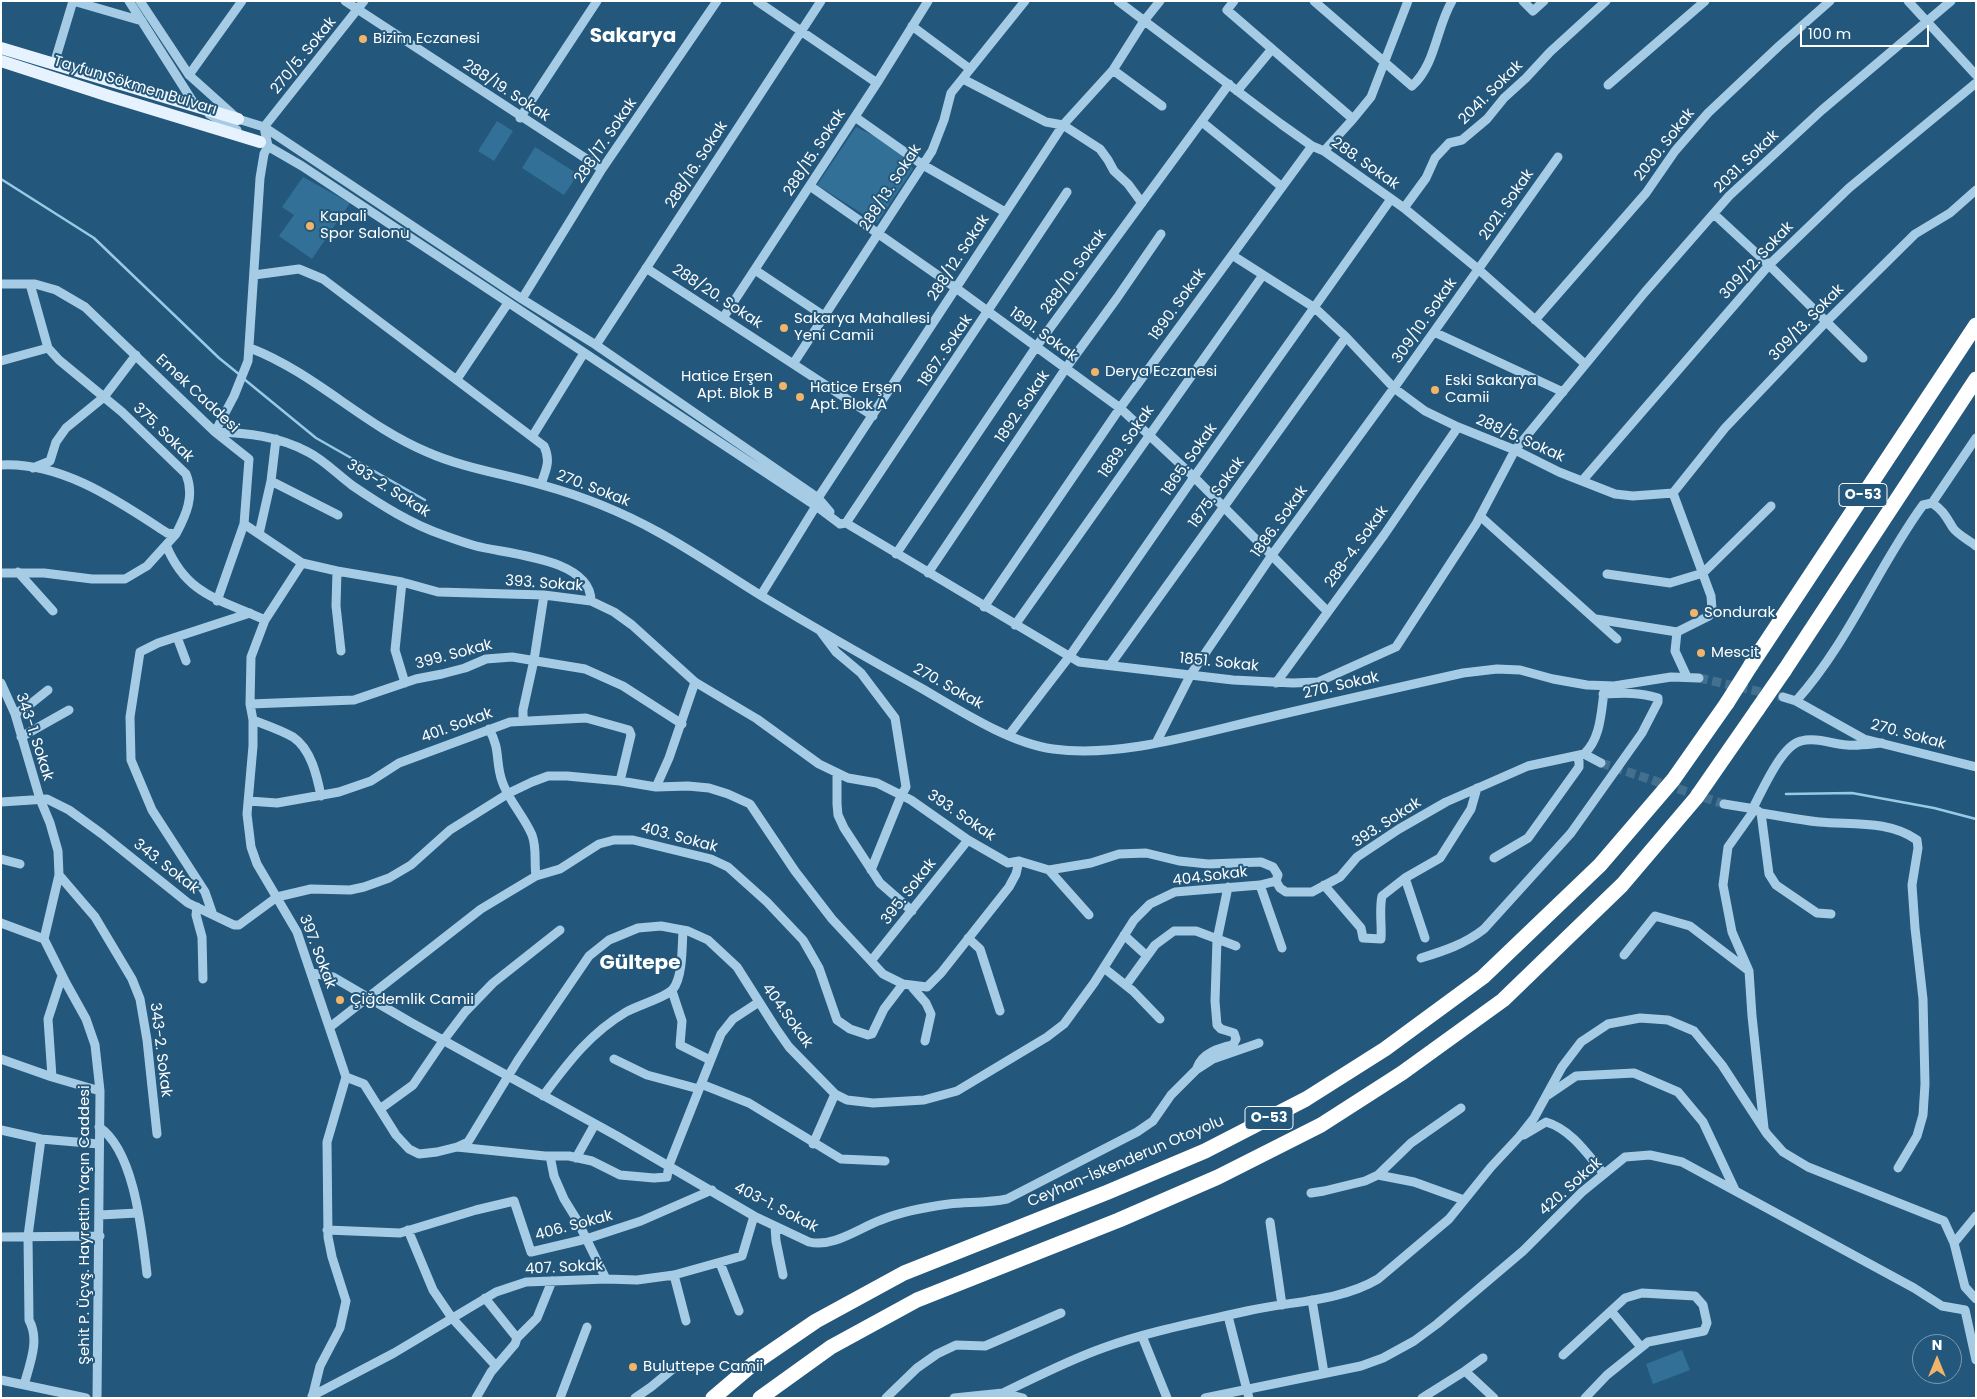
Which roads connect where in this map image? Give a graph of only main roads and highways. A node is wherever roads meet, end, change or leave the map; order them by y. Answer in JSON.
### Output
{"nodes":[{"id":1,"x":1,"y":48,"type":"edge"},
{"id":2,"x":1,"y":61,"type":"edge"},
{"id":3,"x":238,"y":119,"type":"road end"},
{"id":4,"x":264,"y":144,"type":"road end"},
{"id":5,"x":1976,"y":325,"type":"edge"},
{"id":6,"x":1976,"y":379,"type":"edge"},
{"id":7,"x":713,"y":1398,"type":"edge"},
{"id":8,"x":760,"y":1398,"type":"edge"}],
"edges":[{"from":1,"to":3,"type":"main road","name":"Tayfun Sökmen Bulvarı"},
{"from":2,"to":4,"type":"main road","name":"Tayfun Sökmen Bulvarı"},
{"from":5,"to":7,"type":"highway","name":"Ceyhan-İskenderun Otoyolu","number":"O-53","bridge":true},
{"from":6,"to":8,"type":"highway","number":"O-53","bridge":true}]}
